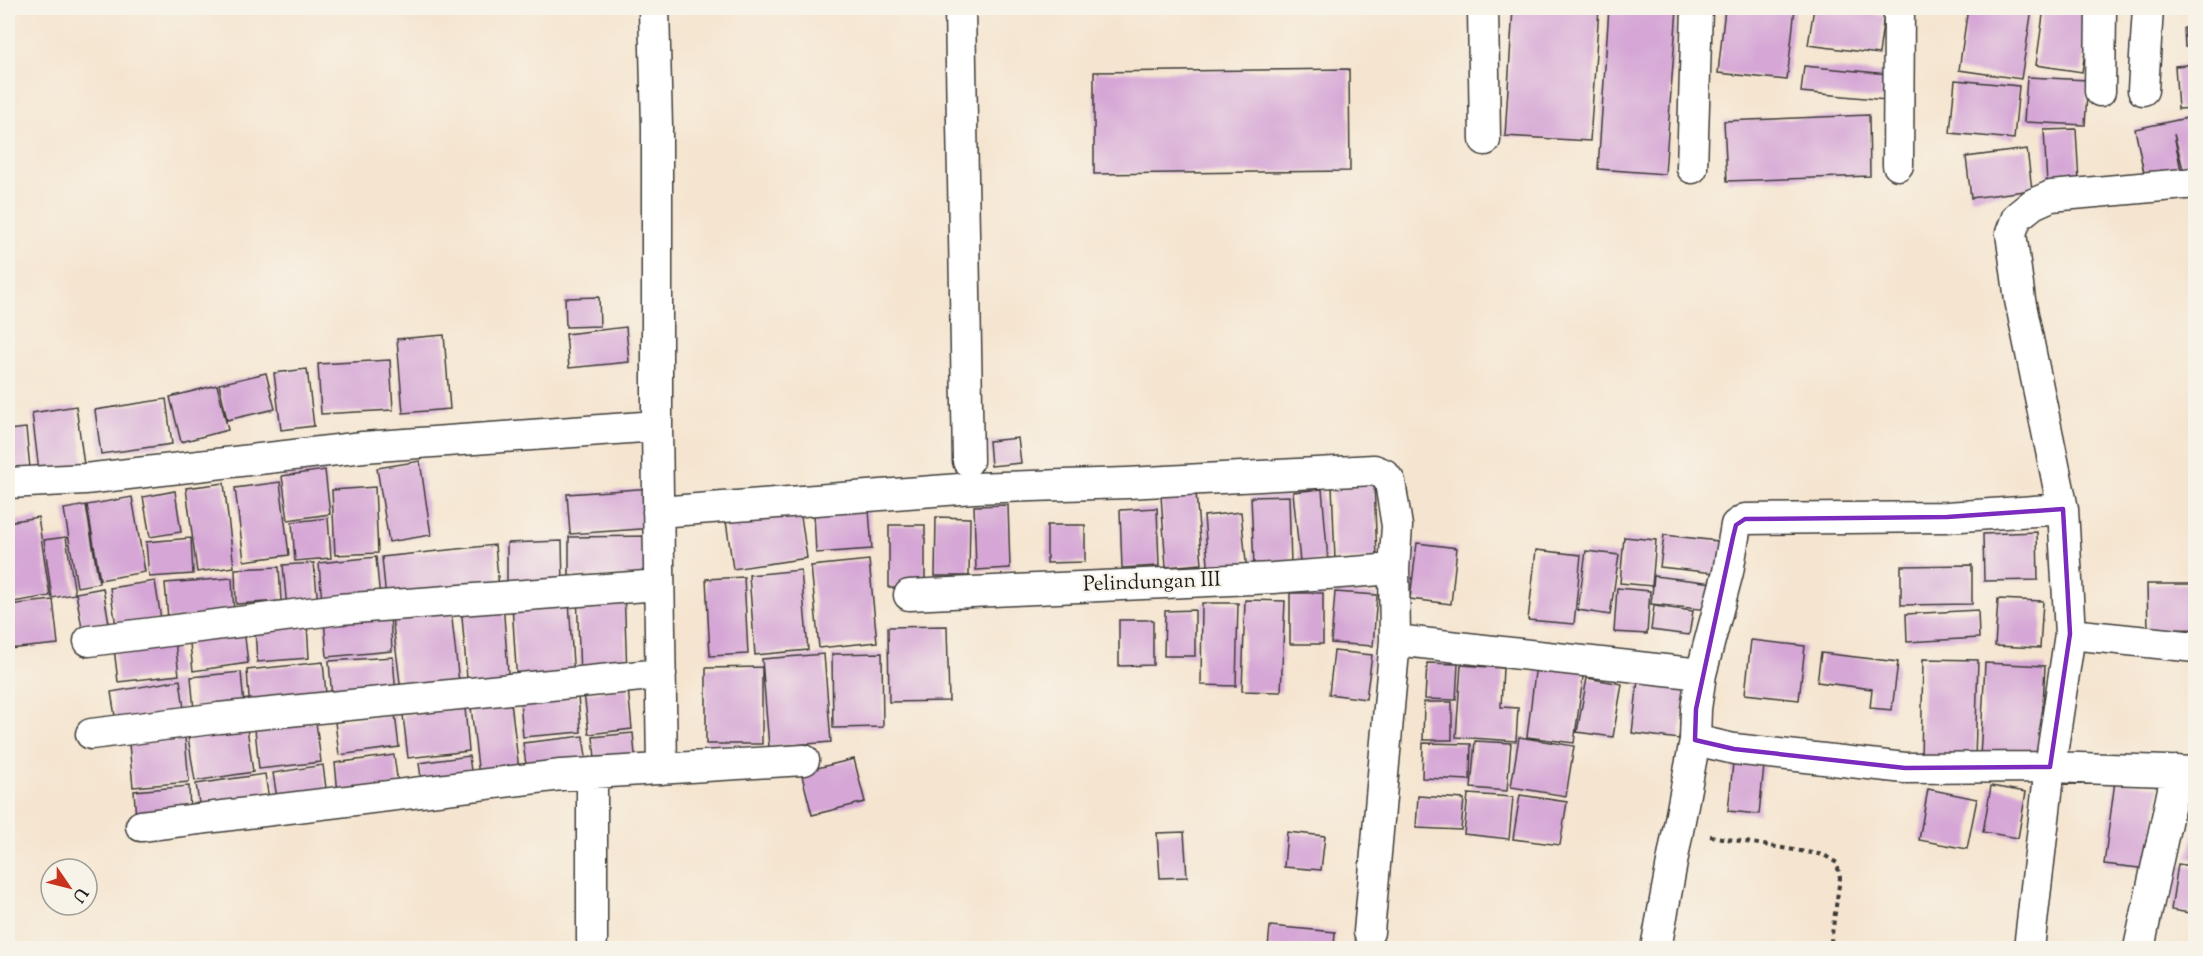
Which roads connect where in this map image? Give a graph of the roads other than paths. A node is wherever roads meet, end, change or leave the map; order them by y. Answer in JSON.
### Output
{"nodes":[{"id":1,"x":654,"y":8,"type":"edge"},
{"id":2,"x":960,"y":8,"type":"edge"},
{"id":3,"x":1483,"y":8,"type":"edge"},
{"id":4,"x":1697,"y":8,"type":"edge"},
{"id":5,"x":1899,"y":8,"type":"edge"},
{"id":6,"x":2101,"y":8,"type":"edge"},
{"id":7,"x":2148,"y":8,"type":"edge"},
{"id":8,"x":2143,"y":90,"type":"dead end"},
{"id":9,"x":2100,"y":91,"type":"dead end"},
{"id":10,"x":1485,"y":140,"type":"dead end"},
{"id":11,"x":1898,"y":165,"type":"dead end"},
{"id":12,"x":1692,"y":168,"type":"dead end"},
{"id":13,"x":2196,"y":183,"type":"edge"},
{"id":14,"x":657,"y":426,"type":"junction"},
{"id":15,"x":968,"y":461,"type":"dead end"},
{"id":16,"x":8,"y":483,"type":"edge"},
{"id":17,"x":2063,"y":510,"type":"junction"},
{"id":18,"x":658,"y":512,"type":"junction"},
{"id":19,"x":1394,"y":569,"type":"junction"},
{"id":20,"x":659,"y":585,"type":"junction"},
{"id":21,"x":909,"y":595,"type":"dead end"},
{"id":22,"x":2070,"y":634,"type":"junction"},
{"id":23,"x":1395,"y":640,"type":"junction"},
{"id":24,"x":88,"y":641,"type":"dead end"},
{"id":25,"x":2196,"y":647,"type":"edge"},
{"id":26,"x":660,"y":674,"type":"junction"},
{"id":27,"x":1701,"y":674,"type":"junction"},
{"id":28,"x":90,"y":734,"type":"dead end"},
{"id":29,"x":1695,"y":740,"type":"junction"},
{"id":30,"x":804,"y":760,"type":"dead end"},
{"id":31,"x":2050,"y":766,"type":"junction"},
{"id":32,"x":662,"y":769,"type":"junction"},
{"id":33,"x":2186,"y":772,"type":"edge"},
{"id":34,"x":592,"y":773,"type":"junction"},
{"id":35,"x":141,"y":826,"type":"dead end"},
{"id":36,"x":1369,"y":933,"type":"dead end"},
{"id":37,"x":592,"y":940,"type":"dead end"},
{"id":38,"x":1656,"y":948,"type":"edge"},
{"id":39,"x":2029,"y":948,"type":"edge"},
{"id":40,"x":2139,"y":948,"type":"edge"}],
"edges":[{"from":1,"to":14,"type":"street"},
{"from":2,"to":15,"type":"street"},
{"from":3,"to":10,"type":"street"},
{"from":4,"to":12,"type":"street"},
{"from":5,"to":11,"type":"street"},
{"from":6,"to":9,"type":"street"},
{"from":7,"to":8,"type":"street"},
{"from":13,"to":17,"type":"street"},
{"from":14,"to":16,"type":"street"},
{"from":14,"to":18,"type":"street"},
{"from":17,"to":22,"type":"street"},
{"from":17,"to":27,"type":"street"},
{"from":18,"to":19,"type":"street"},
{"from":18,"to":20,"type":"street"},
{"from":19,"to":21,"type":"street","name":"Pelindungan III"},
{"from":19,"to":23,"type":"street"},
{"from":20,"to":24,"type":"street"},
{"from":20,"to":26,"type":"street"},
{"from":22,"to":25,"type":"street"},
{"from":22,"to":31,"type":"street"},
{"from":23,"to":27,"type":"street"},
{"from":23,"to":36,"type":"street"},
{"from":26,"to":28,"type":"street"},
{"from":26,"to":32,"type":"street"},
{"from":27,"to":29,"type":"street"},
{"from":29,"to":31,"type":"street"},
{"from":29,"to":38,"type":"street"},
{"from":30,"to":32,"type":"street"},
{"from":31,"to":33,"type":"street"},
{"from":31,"to":39,"type":"street"},
{"from":32,"to":34,"type":"street"},
{"from":33,"to":40,"type":"street"},
{"from":34,"to":35,"type":"street"},
{"from":34,"to":37,"type":"street"}]}
